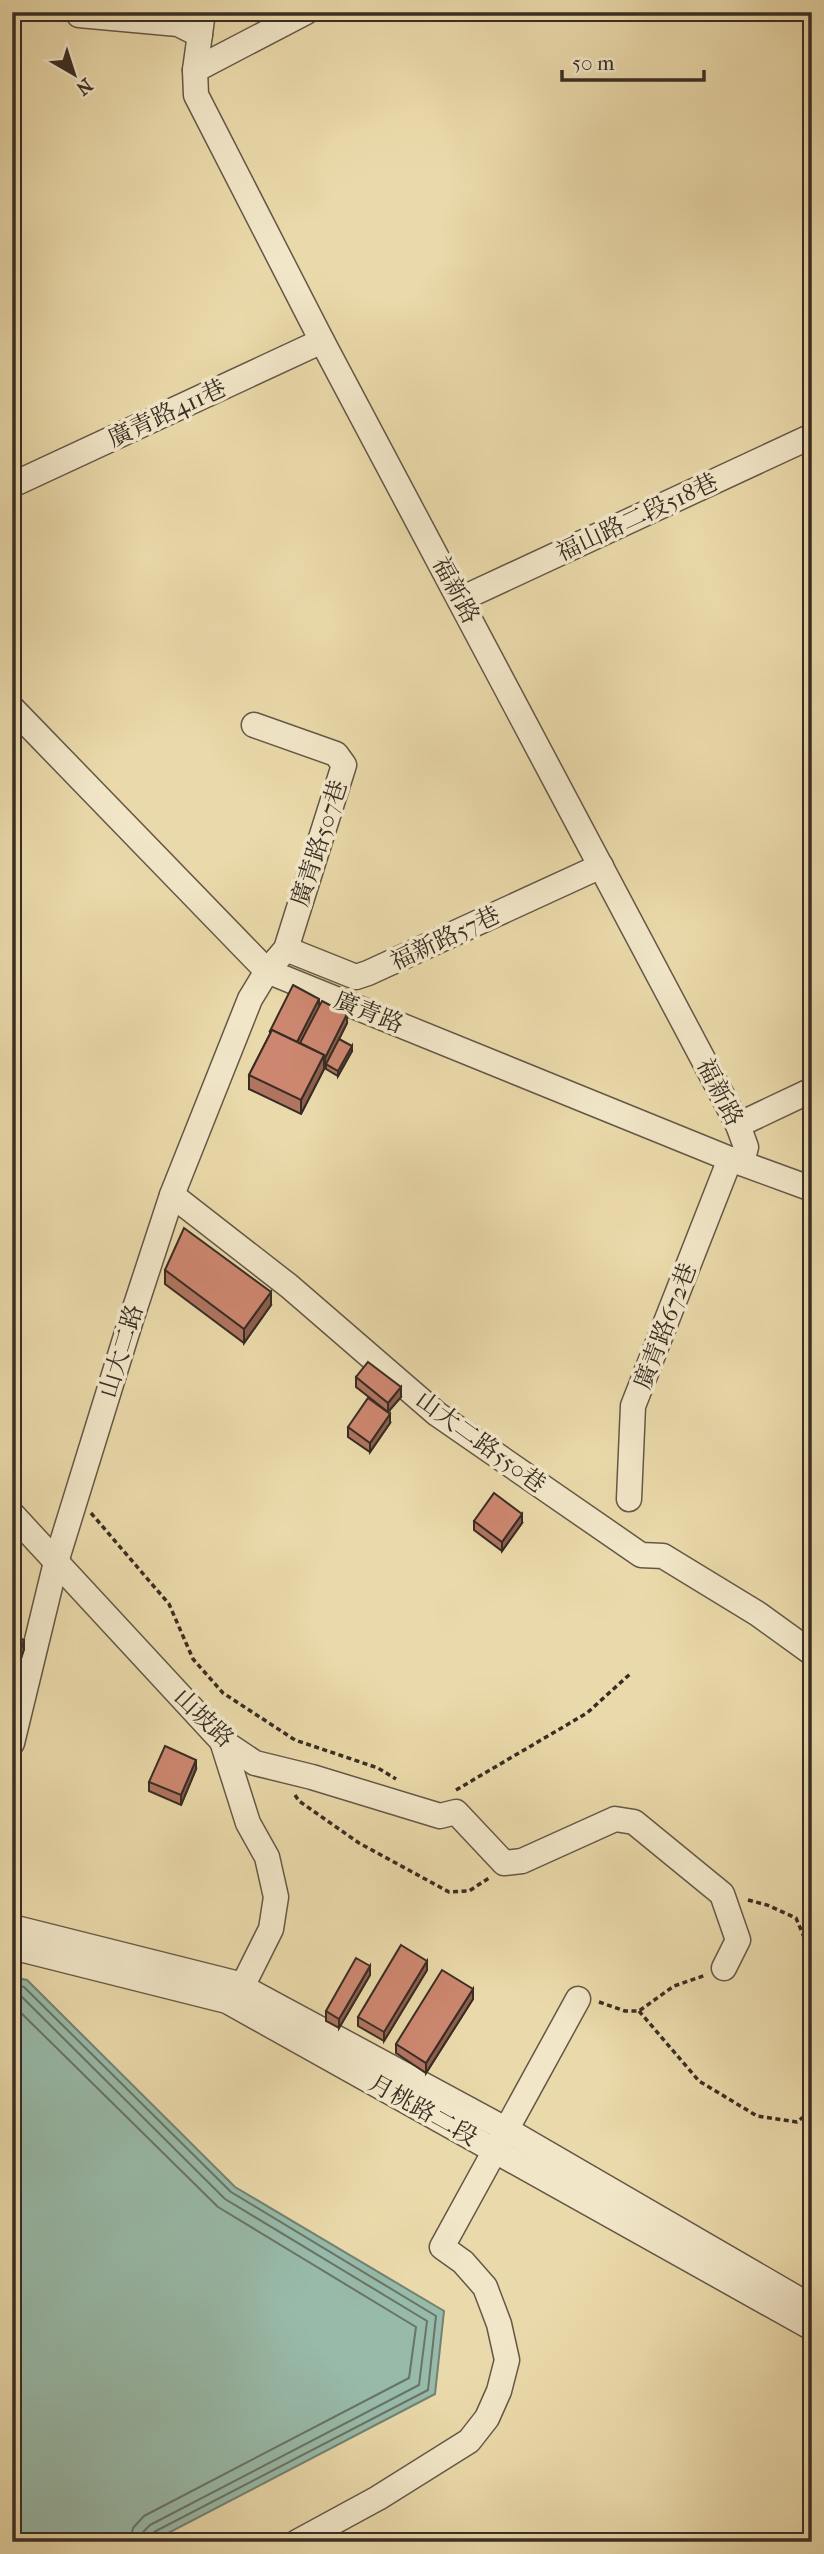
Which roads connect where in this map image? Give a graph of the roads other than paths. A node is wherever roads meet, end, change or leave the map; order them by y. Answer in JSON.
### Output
{"nodes":[{"id":1,"x":306,"y":12,"type":"edge"},
{"id":2,"x":79,"y":15,"type":"dead end"},
{"id":3,"x":201,"y":24,"type":"edge"},
{"id":4,"x":195,"y":70,"type":"junction"},
{"id":5,"x":322,"y":341,"type":"junction"},
{"id":6,"x":812,"y":436,"type":"edge"},
{"id":7,"x":12,"y":485,"type":"edge"},
{"id":8,"x":461,"y":599,"type":"junction"},
{"id":9,"x":12,"y":708,"type":"edge"},
{"id":10,"x":254,"y":725,"type":"dead end"},
{"id":11,"x":601,"y":866,"type":"junction"},
{"id":12,"x":286,"y":949,"type":"junction"},
{"id":13,"x":267,"y":971,"type":"junction"},
{"id":14,"x":812,"y":1090,"type":"edge"},
{"id":15,"x":738,"y":1125,"type":"junction"},
{"id":16,"x":736,"y":1160,"type":"junction"},
{"id":17,"x":812,"y":1189,"type":"edge"},
{"id":18,"x":172,"y":1195,"type":"junction"},
{"id":19,"x":629,"y":1499,"type":"dead end"},
{"id":20,"x":12,"y":1514,"type":"edge"},
{"id":21,"x":56,"y":1562,"type":"junction"},
{"id":22,"x":812,"y":1653,"type":"edge"},
{"id":23,"x":222,"y":1741,"type":"junction"},
{"id":24,"x":12,"y":1744,"type":"edge"},
{"id":25,"x":12,"y":1927,"type":"edge"},
{"id":26,"x":12,"y":1947,"type":"edge"},
{"id":27,"x":724,"y":1968,"type":"road end"},
{"id":28,"x":242,"y":1987,"type":"junction"},
{"id":29,"x":578,"y":1999,"type":"road end"},
{"id":30,"x":502,"y":2141,"type":"junction"},
{"id":31,"x":812,"y":2308,"type":"edge"},
{"id":32,"x":812,"y":2328,"type":"edge"},
{"id":33,"x":298,"y":2542,"type":"edge"}],
"edges":[{"from":1,"to":4,"type":"street"},
{"from":2,"to":3,"type":"street"},
{"from":3,"to":4,"type":"street","name":"福新路"},
{"from":4,"to":5,"type":"street","name":"福新路"},
{"from":5,"to":7,"type":"street","name":"廣青路411巷"},
{"from":5,"to":8,"type":"street","name":"福新路"},
{"from":6,"to":8,"type":"street","name":"福山路二段518巷"},
{"from":8,"to":11,"type":"street","name":"福新路"},
{"from":9,"to":13,"type":"street","name":"廣青路"},
{"from":10,"to":12,"type":"street","name":"廣青路507巷"},
{"from":11,"to":12,"type":"street","name":"福新路57巷"},
{"from":11,"to":15,"type":"street","name":"福新路"},
{"from":12,"to":13,"type":"street","name":"廣青路507巷"},
{"from":13,"to":16,"type":"street","name":"廣青路"},
{"from":13,"to":18,"type":"street","name":"山大二路"},
{"from":14,"to":15,"type":"street"},
{"from":15,"to":16,"type":"street","name":"福新路"},
{"from":16,"to":17,"type":"street","name":"廣青路"},
{"from":16,"to":19,"type":"street","name":"廣青路672巷"},
{"from":18,"to":21,"type":"street","name":"山大二路"},
{"from":18,"to":22,"type":"street","name":"山大二路550巷"},
{"from":20,"to":21,"type":"street","name":"山坡路"},
{"from":21,"to":23,"type":"street","name":"山坡路"},
{"from":21,"to":24,"type":"street","name":"山大二路"},
{"from":23,"to":27,"type":"street","name":"山坡路"},
{"from":23,"to":28,"type":"street"},
{"from":25,"to":28,"type":"street","name":"月桃路二段"},
{"from":26,"to":30,"type":"street","name":"月桃路二段"},
{"from":28,"to":30,"type":"street","name":"月桃路二段"},
{"from":29,"to":30,"type":"street"},
{"from":30,"to":31,"type":"street","name":"月桃路二段"},
{"from":30,"to":32,"type":"street","name":"月桃路二段"},
{"from":30,"to":33,"type":"street"}]}
